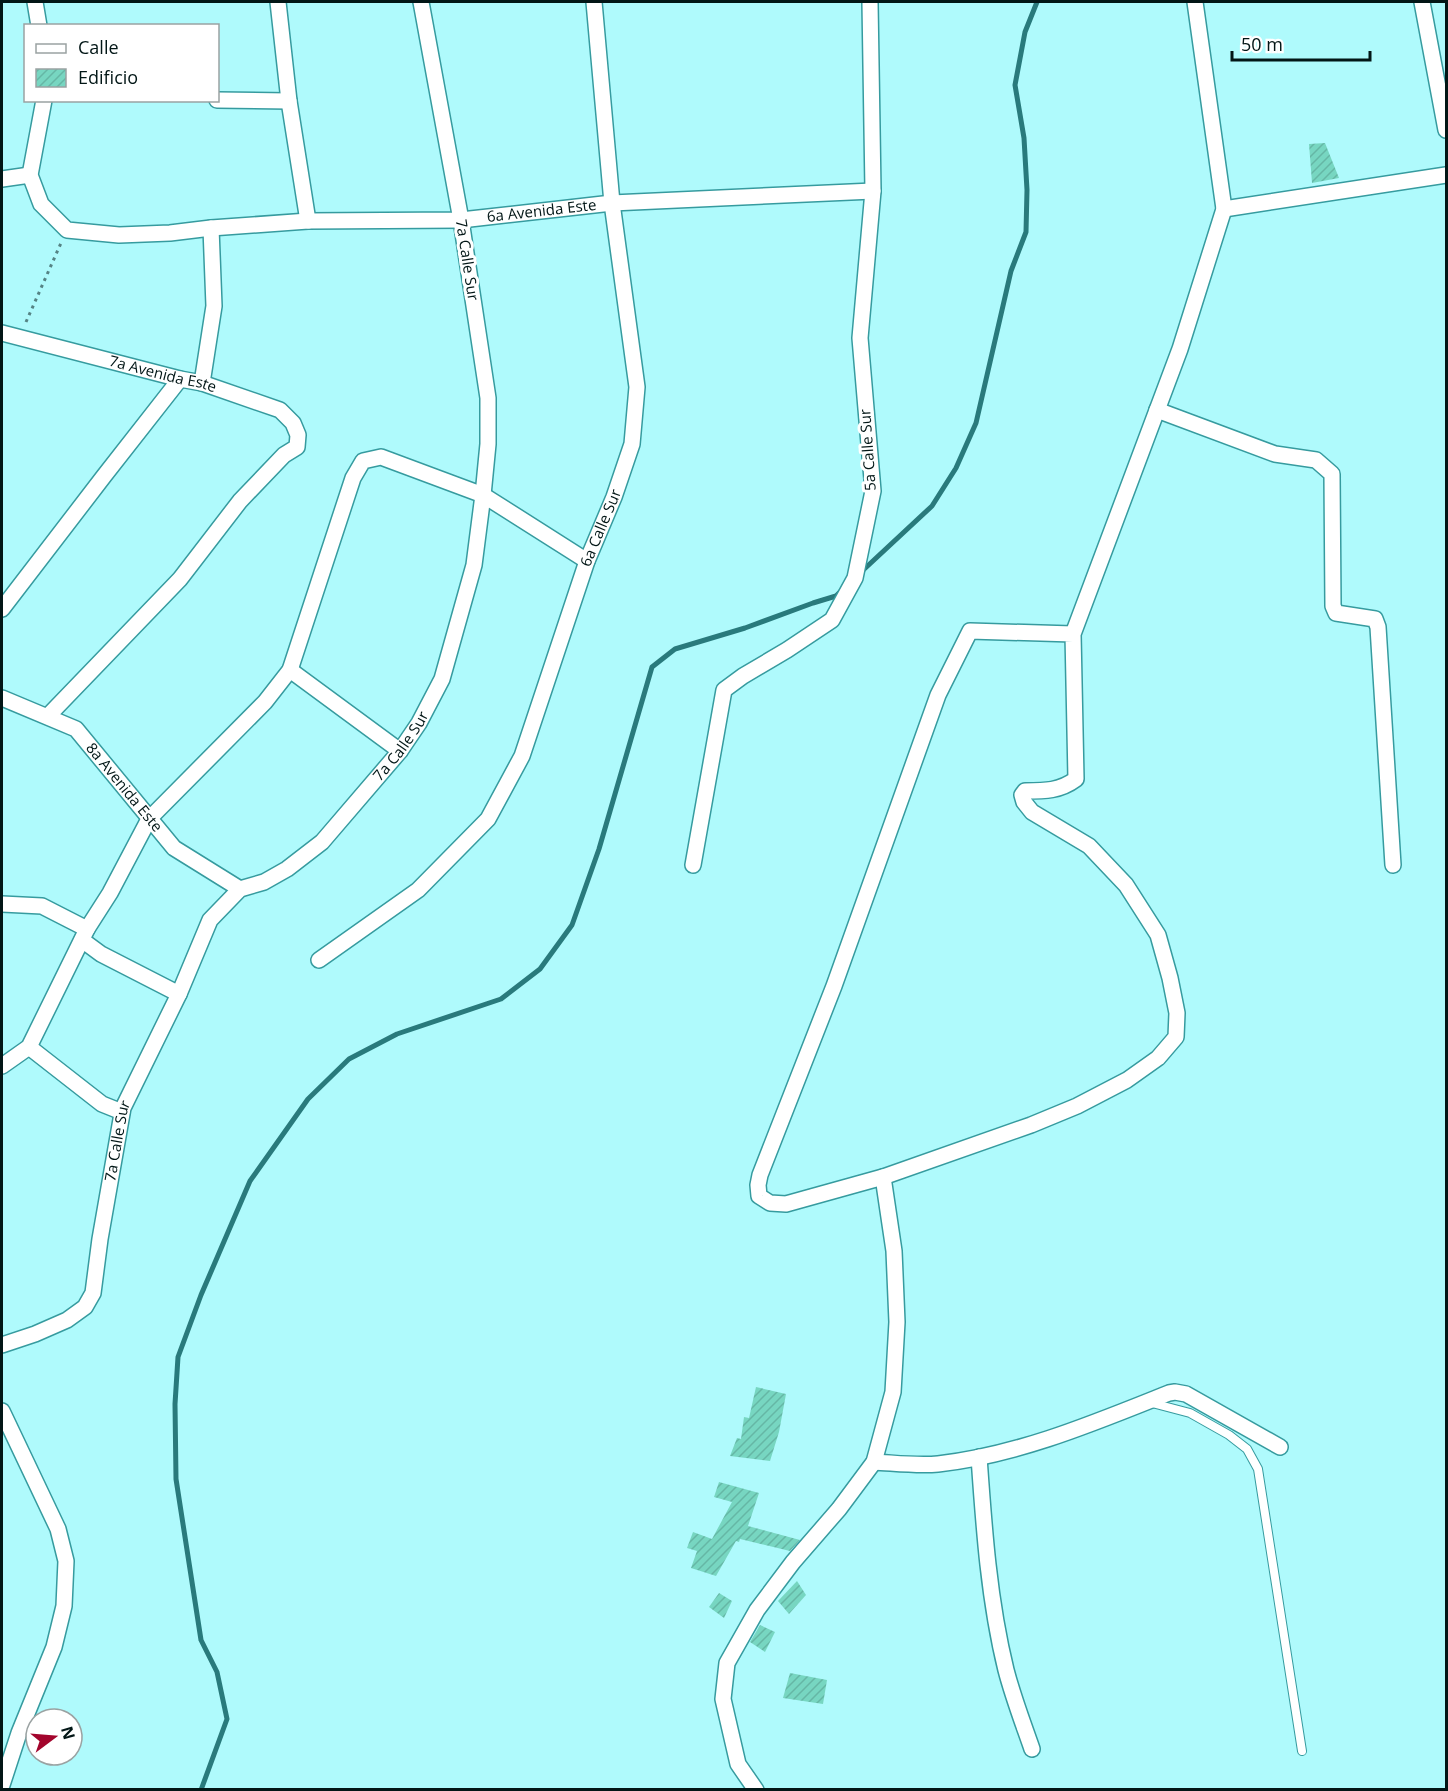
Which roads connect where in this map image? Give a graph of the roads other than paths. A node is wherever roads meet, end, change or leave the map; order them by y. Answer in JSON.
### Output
{"nodes":[{"id":1,"x":35,"y":2,"type":"edge"},
{"id":2,"x":278,"y":2,"type":"edge"},
{"id":3,"x":421,"y":2,"type":"edge"},
{"id":4,"x":594,"y":2,"type":"edge"},
{"id":5,"x":870,"y":2,"type":"edge"},
{"id":6,"x":1195,"y":2,"type":"edge"},
{"id":7,"x":1422,"y":2,"type":"edge"},
{"id":8,"x":39,"y":24,"type":"edge"},
{"id":9,"x":219,"y":100,"type":"edge"},
{"id":10,"x":289,"y":101,"type":"junction"},
{"id":11,"x":44,"y":102,"type":"edge"},
{"id":12,"x":1446,"y":130,"type":"edge"},
{"id":13,"x":30,"y":175,"type":"junction"},
{"id":14,"x":1446,"y":175,"type":"edge"},
{"id":15,"x":2,"y":179,"type":"edge"},
{"id":16,"x":873,"y":191,"type":"junction"},
{"id":17,"x":612,"y":203,"type":"junction"},
{"id":18,"x":1224,"y":209,"type":"junction"},
{"id":19,"x":461,"y":220,"type":"junction"},
{"id":20,"x":308,"y":221,"type":"junction"},
{"id":21,"x":211,"y":228,"type":"junction"},
{"id":22,"x":2,"y":336,"type":"edge"},
{"id":23,"x":180,"y":379,"type":"junction"},
{"id":24,"x":202,"y":382,"type":"junction"},
{"id":25,"x":1157,"y":410,"type":"junction"},
{"id":26,"x":483,"y":495,"type":"junction"},
{"id":27,"x":587,"y":561,"type":"junction"},
{"id":28,"x":2,"y":609,"type":"edge"},
{"id":29,"x":1073,"y":634,"type":"junction"},
{"id":30,"x":290,"y":670,"type":"junction"},
{"id":31,"x":2,"y":698,"type":"edge"},
{"id":32,"x":48,"y":716,"type":"junction"},
{"id":33,"x":400,"y":751,"type":"junction"},
{"id":34,"x":149,"y":819,"type":"junction"},
{"id":35,"x":693,"y":865,"type":"dead end"},
{"id":36,"x":1393,"y":865,"type":"dead end"},
{"id":37,"x":240,"y":889,"type":"junction"},
{"id":38,"x":2,"y":904,"type":"edge"},
{"id":39,"x":84,"y":934,"type":"junction"},
{"id":40,"x":319,"y":960,"type":"dead end"},
{"id":41,"x":178,"y":994,"type":"junction"},
{"id":42,"x":32,"y":1040,"type":"junction"},
{"id":43,"x":2,"y":1065,"type":"edge"},
{"id":44,"x":122,"y":1112,"type":"junction"},
{"id":45,"x":883,"y":1177,"type":"junction"},
{"id":46,"x":2,"y":1345,"type":"edge"},
{"id":47,"x":1147,"y":1402,"type":"junction"},
{"id":48,"x":2,"y":1411,"type":"edge"},
{"id":49,"x":1280,"y":1447,"type":"dead end"},
{"id":50,"x":979,"y":1457,"type":"junction"},
{"id":51,"x":874,"y":1462,"type":"junction"},
{"id":52,"x":1032,"y":1749,"type":"dead end"},
{"id":53,"x":1302,"y":1751,"type":"dead end"},
{"id":54,"x":2,"y":1785,"type":"edge"},
{"id":55,"x":756,"y":1790,"type":"edge"}],
"edges":[{"from":1,"to":8,"type":"street"},
{"from":2,"to":10,"type":"street"},
{"from":3,"to":19,"type":"street","name":"7a Calle Sur"},
{"from":4,"to":17,"type":"street","name":"6a Calle Sur"},
{"from":5,"to":16,"type":"street","name":"5a Calle Sur"},
{"from":6,"to":18,"type":"street"},
{"from":7,"to":12,"type":"street"},
{"from":9,"to":10,"type":"street"},
{"from":10,"to":20,"type":"street"},
{"from":11,"to":13,"type":"street"},
{"from":13,"to":15,"type":"street"},
{"from":13,"to":21,"type":"street","name":"6a Avenida Este"},
{"from":14,"to":18,"type":"street"},
{"from":16,"to":17,"type":"street","name":"6a Avenida Este"},
{"from":16,"to":35,"type":"street","name":"5a Calle Sur"},
{"from":17,"to":19,"type":"street","name":"6a Avenida Este"},
{"from":17,"to":27,"type":"street","name":"6a Calle Sur"},
{"from":18,"to":25,"type":"street"},
{"from":19,"to":20,"type":"street","name":"6a Avenida Este"},
{"from":19,"to":26,"type":"street","name":"7a Calle Sur"},
{"from":20,"to":21,"type":"street","name":"6a Avenida Este"},
{"from":21,"to":24,"type":"street"},
{"from":22,"to":23,"type":"street","name":"7a Avenida Este"},
{"from":23,"to":24,"type":"street","name":"7a Avenida Este"},
{"from":23,"to":28,"type":"street"},
{"from":24,"to":32,"type":"street","name":"7a Avenida Este"},
{"from":25,"to":29,"type":"street"},
{"from":25,"to":36,"type":"street"},
{"from":26,"to":27,"type":"street"},
{"from":26,"to":30,"type":"street"},
{"from":26,"to":33,"type":"street","name":"7a Calle Sur"},
{"from":27,"to":40,"type":"street","name":"6a Calle Sur"},
{"from":29,"to":45,"type":"street"},
{"from":29,"to":45,"type":"street"},
{"from":30,"to":33,"type":"street"},
{"from":30,"to":34,"type":"street"},
{"from":31,"to":32,"type":"street","name":"8a Avenida Este"},
{"from":32,"to":34,"type":"street","name":"8a Avenida Este"},
{"from":33,"to":37,"type":"street","name":"7a Calle Sur"},
{"from":34,"to":37,"type":"street","name":"8a Avenida Este"},
{"from":34,"to":39,"type":"street"},
{"from":37,"to":41,"type":"street","name":"7a Calle Sur"},
{"from":38,"to":39,"type":"street"},
{"from":39,"to":41,"type":"street"},
{"from":39,"to":42,"type":"street"},
{"from":41,"to":44,"type":"street","name":"7a Calle Sur"},
{"from":42,"to":43,"type":"street"},
{"from":42,"to":44,"type":"street"},
{"from":44,"to":46,"type":"street","name":"7a Calle Sur"},
{"from":45,"to":51,"type":"street"},
{"from":47,"to":49,"type":"street"},
{"from":47,"to":50,"type":"street"},
{"from":47,"to":53,"type":"lane"},
{"from":48,"to":54,"type":"street"},
{"from":50,"to":51,"type":"street"},
{"from":50,"to":52,"type":"street"},
{"from":51,"to":55,"type":"street"}]}
